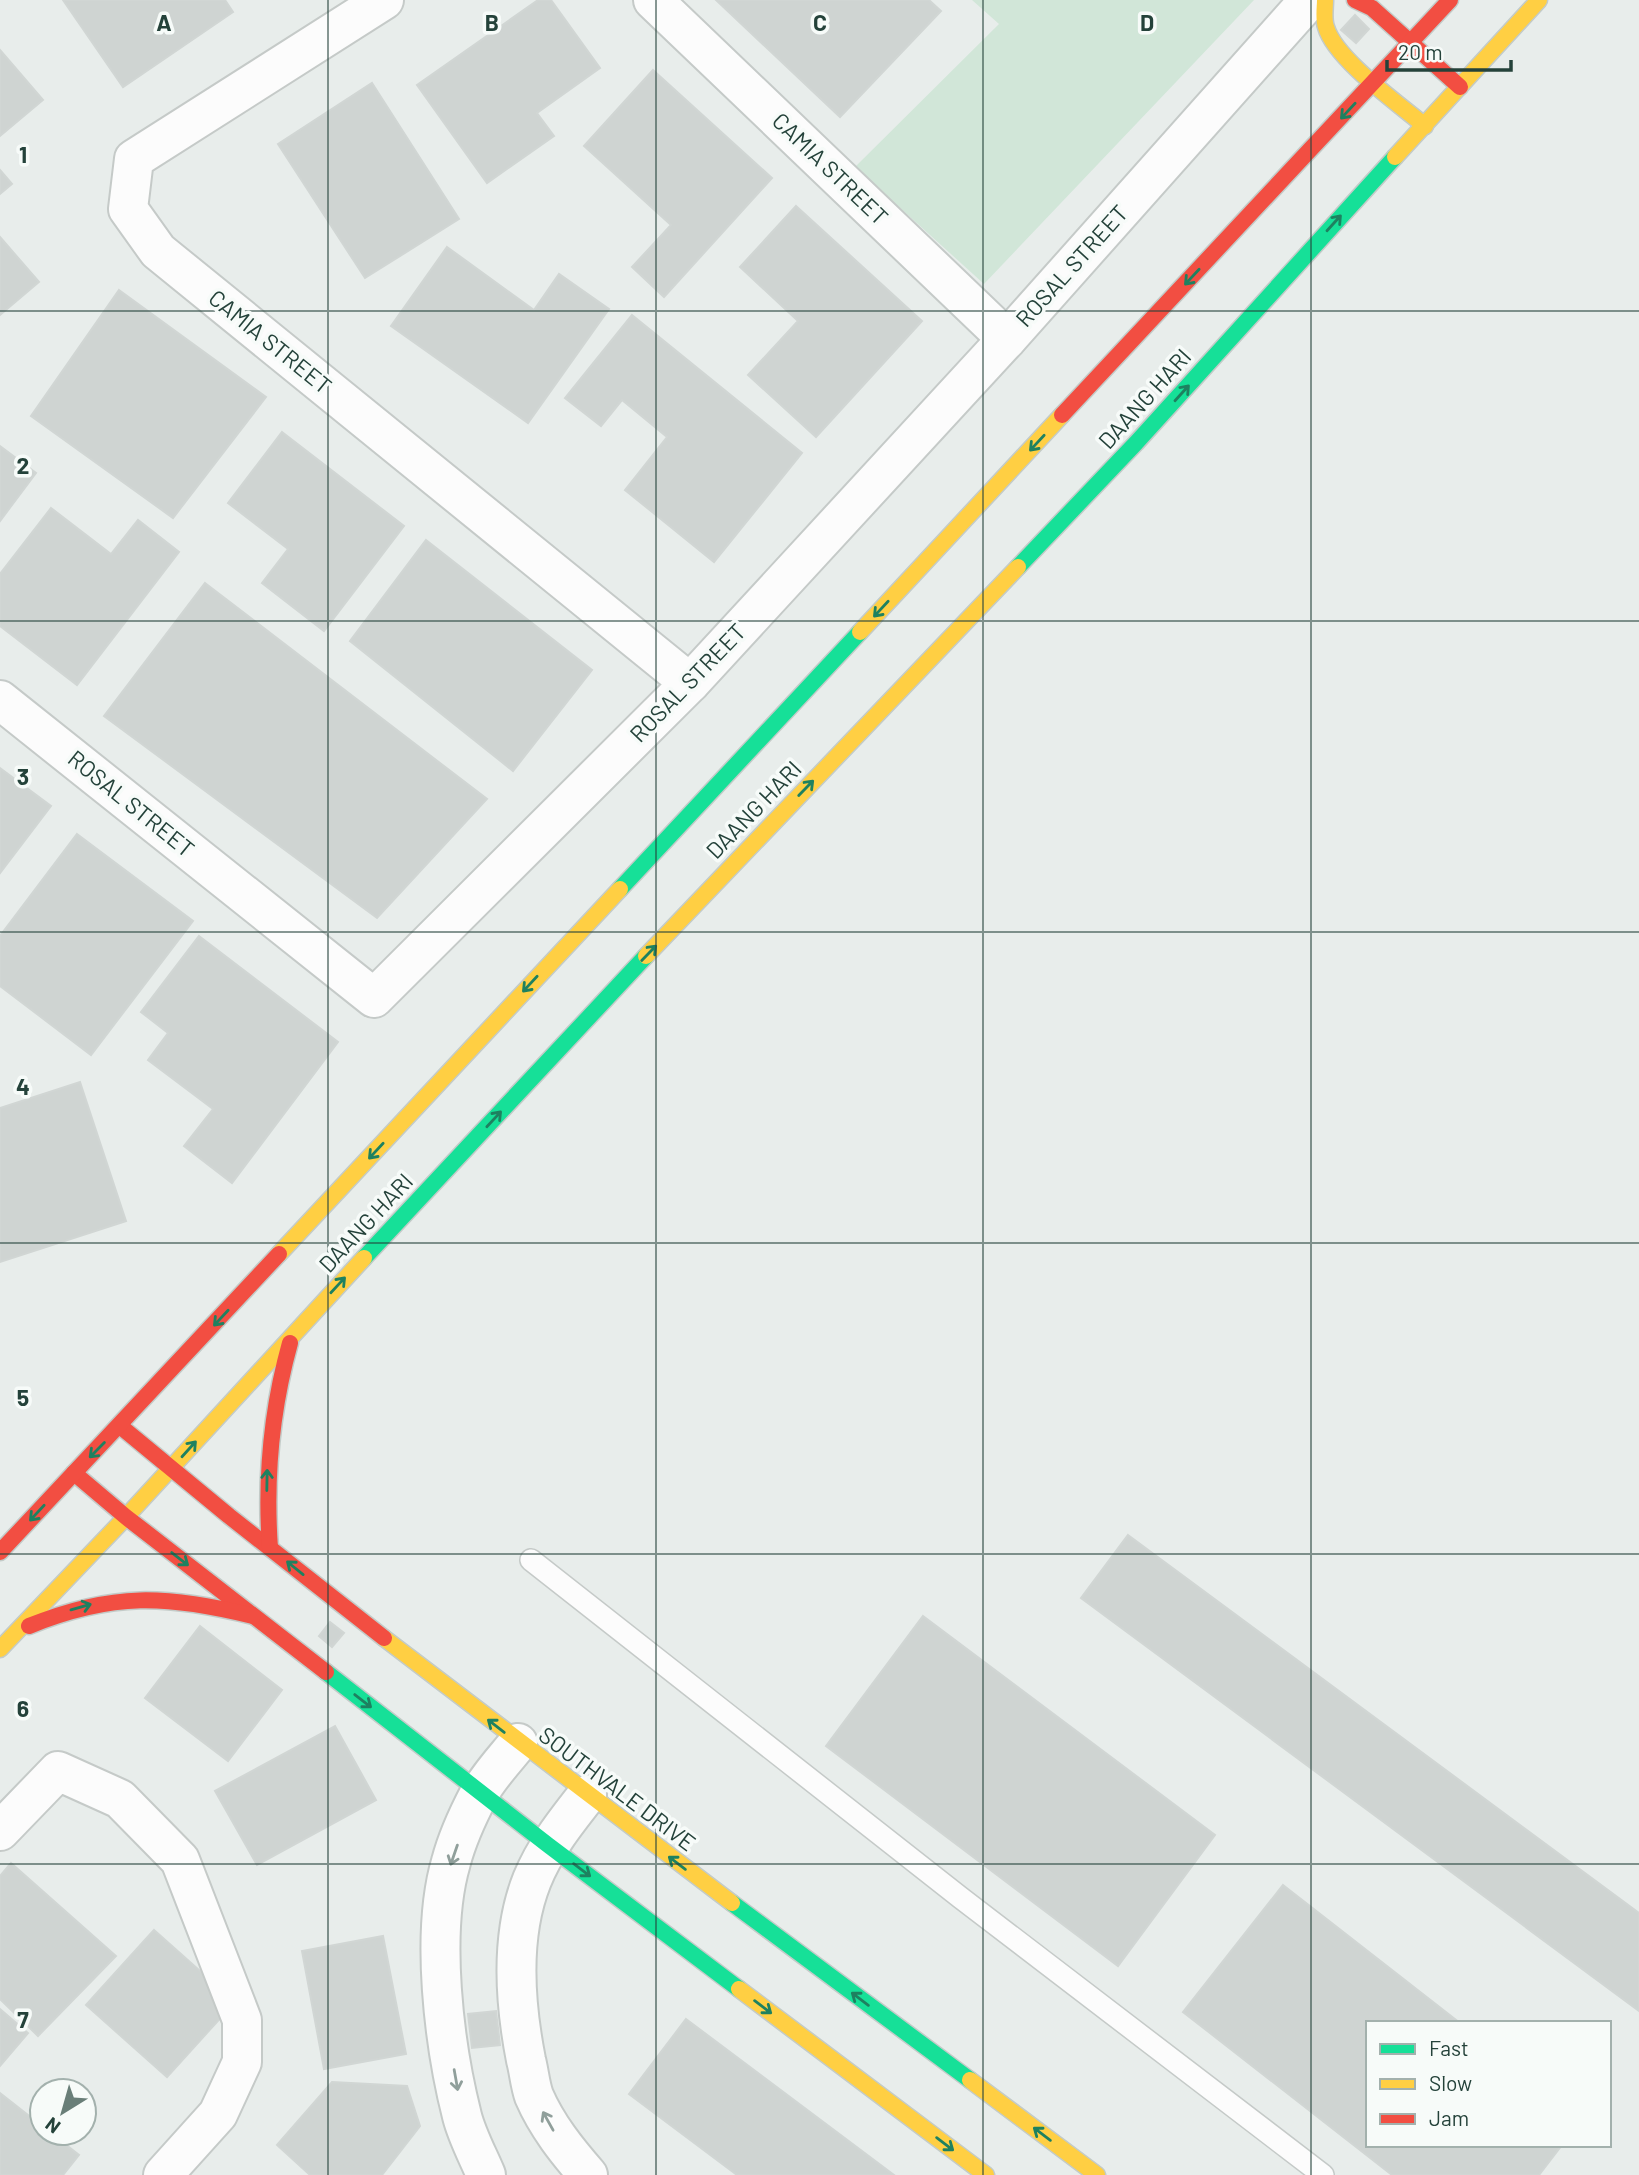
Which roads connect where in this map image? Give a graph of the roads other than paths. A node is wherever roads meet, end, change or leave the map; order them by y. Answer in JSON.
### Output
{"nodes":[{"id":1,"x":384,"y":0,"type":"edge"},
{"id":2,"x":653,"y":0,"type":"edge"},
{"id":3,"x":1308,"y":0,"type":"edge"},
{"id":4,"x":1325,"y":0,"type":"edge"},
{"id":5,"x":1355,"y":0,"type":"edge"},
{"id":6,"x":1450,"y":0,"type":"edge"},
{"id":7,"x":1539,"y":0,"type":"edge"},
{"id":8,"x":1411,"y":43,"type":"junction"},
{"id":9,"x":1375,"y":82,"type":"junction"},
{"id":10,"x":1460,"y":88,"type":"junction"},
{"id":11,"x":1425,"y":126,"type":"junction"},
{"id":12,"x":1007,"y":339,"type":"junction"},
{"id":13,"x":690,"y":684,"type":"junction"},
{"id":14,"x":0,"y":700,"type":"edge"},
{"id":15,"x":292,"y":1335,"type":"junction"},
{"id":16,"x":120,"y":1426,"type":"junction"},
{"id":17,"x":170,"y":1469,"type":"junction"},
{"id":18,"x":74,"y":1474,"type":"junction"},
{"id":19,"x":126,"y":1517,"type":"junction"},
{"id":20,"x":270,"y":1548,"type":"junction"},
{"id":21,"x":0,"y":1552,"type":"edge"},
{"id":22,"x":531,"y":1560,"type":"dead end"},
{"id":23,"x":253,"y":1616,"type":"junction"},
{"id":24,"x":17,"y":1631,"type":"junction"},
{"id":25,"x":0,"y":1649,"type":"edge"},
{"id":26,"x":518,"y":1743,"type":"junction"},
{"id":27,"x":480,"y":1792,"type":"junction"},
{"id":28,"x":587,"y":1795,"type":"junction"},
{"id":29,"x":0,"y":1831,"type":"edge"},
{"id":30,"x":548,"y":1845,"type":"junction"},
{"id":31,"x":163,"y":2175,"type":"edge"},
{"id":32,"x":486,"y":2175,"type":"edge"},
{"id":33,"x":589,"y":2175,"type":"edge"},
{"id":34,"x":986,"y":2175,"type":"edge"},
{"id":35,"x":1097,"y":2175,"type":"edge"},
{"id":36,"x":1323,"y":2175,"type":"edge"}],
"edges":[{"from":1,"to":13,"type":"street","name":"CAMIA STREET"},
{"from":2,"to":12,"type":"street","name":"CAMIA STREET"},
{"from":3,"to":12,"type":"street","name":"ROSAL STREET"},
{"from":4,"to":9,"type":"main road"},
{"from":5,"to":8,"type":"main road"},
{"from":6,"to":8,"type":"main road","name":"DAANG HARI"},
{"from":7,"to":10,"type":"main road","name":"DAANG HARI"},
{"from":8,"to":9,"type":"main road","name":"DAANG HARI"},
{"from":8,"to":10,"type":"main road"},
{"from":9,"to":11,"type":"main road"},
{"from":9,"to":16,"type":"main road","name":"DAANG HARI","one_way":true},
{"from":10,"to":11,"type":"main road","name":"DAANG HARI"},
{"from":15,"to":11,"type":"main road","name":"DAANG HARI","one_way":true},
{"from":12,"to":13,"type":"street","name":"ROSAL STREET"},
{"from":13,"to":14,"type":"street","name":"ROSAL STREET"},
{"from":17,"to":15,"type":"main road","name":"DAANG HARI","one_way":true},
{"from":20,"to":15,"type":"main road","one_way":true},
{"from":16,"to":17,"type":"main road","name":"SOUTHVALE DRIVE"},
{"from":16,"to":18,"type":"main road","name":"DAANG HARI","one_way":true},
{"from":17,"to":19,"type":"main road","name":"DAANG HARI"},
{"from":17,"to":20,"type":"main road","name":"SOUTHVALE DRIVE"},
{"from":18,"to":19,"type":"main road"},
{"from":18,"to":21,"type":"main road","name":"DAANG HARI","one_way":true},
{"from":19,"to":23,"type":"main road","one_way":true},
{"from":19,"to":24,"type":"main road","name":"DAANG HARI"},
{"from":26,"to":20,"type":"main road","name":"SOUTHVALE DRIVE","one_way":true},
{"from":22,"to":36,"type":"lane"},
{"from":24,"to":23,"type":"main road","one_way":true},
{"from":23,"to":27,"type":"main road","one_way":true},
{"from":24,"to":25,"type":"main road","name":"DAANG HARI"},
{"from":26,"to":27,"type":"street"},
{"from":26,"to":28,"type":"main road","name":"SOUTHVALE DRIVE"},
{"from":27,"to":30,"type":"main road"},
{"from":27,"to":32,"type":"street","one_way":true},
{"from":28,"to":30,"type":"street"},
{"from":35,"to":28,"type":"main road","name":"SOUTHVALE DRIVE","one_way":true},
{"from":29,"to":31,"type":"street"},
{"from":33,"to":30,"type":"street","one_way":true},
{"from":30,"to":34,"type":"main road","one_way":true}]}
